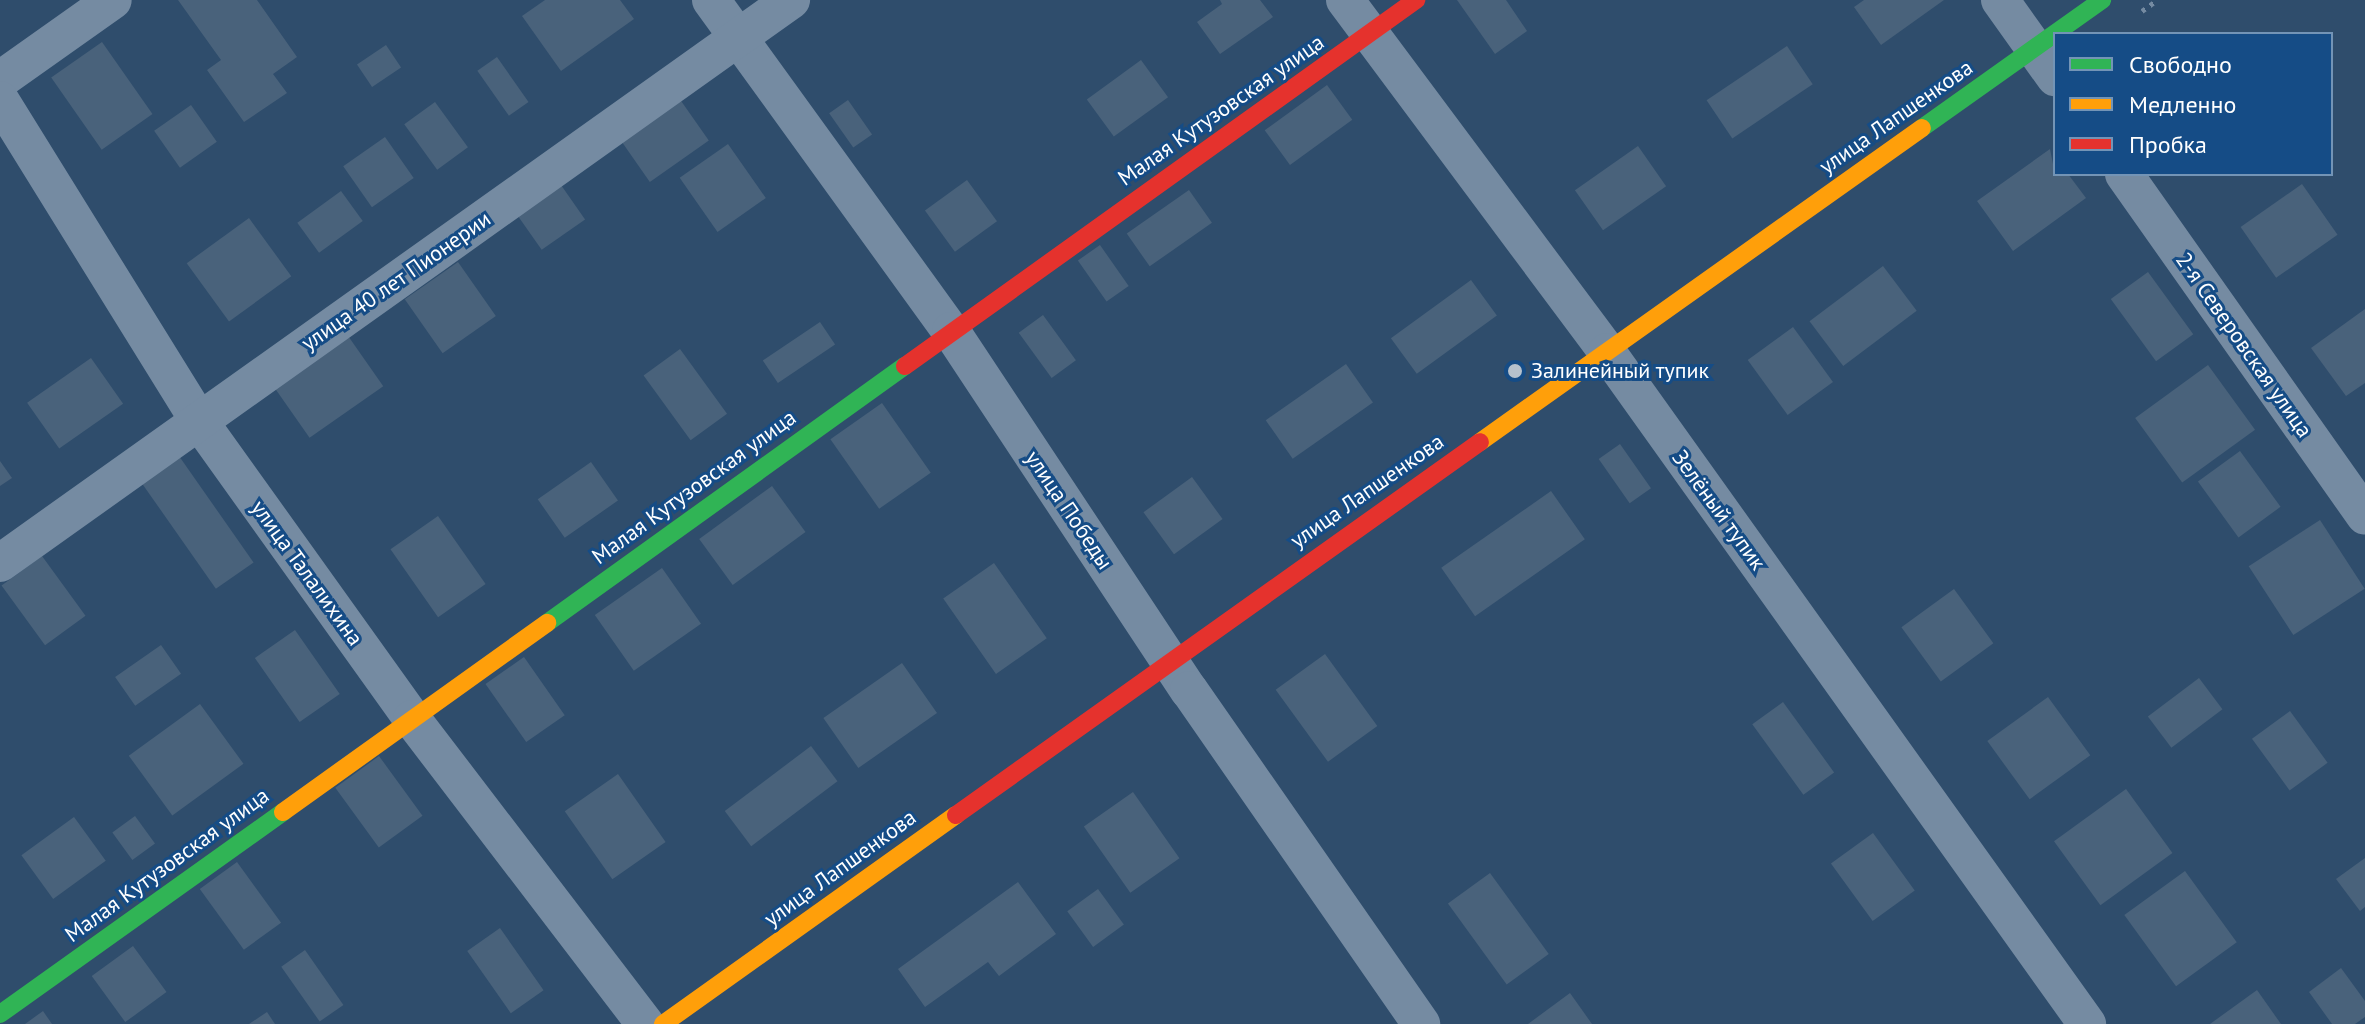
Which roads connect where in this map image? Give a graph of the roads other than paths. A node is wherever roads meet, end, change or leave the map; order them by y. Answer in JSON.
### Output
{"nodes":[{"id":1,"x":113,"y":0,"type":"edge"},
{"id":2,"x":711,"y":0,"type":"edge"},
{"id":3,"x":791,"y":0,"type":"edge"},
{"id":4,"x":1345,"y":0,"type":"edge"},
{"id":5,"x":1416,"y":0,"type":"edge"},
{"id":6,"x":2000,"y":0,"type":"edge"},
{"id":7,"x":2102,"y":0,"type":"edge"},
{"id":8,"x":2073,"y":32,"type":"edge"},
{"id":9,"x":1370,"y":33,"type":"junction"},
{"id":10,"x":738,"y":38,"type":"junction"},
{"id":11,"x":2045,"y":62,"type":"edge"},
{"id":12,"x":0,"y":80,"type":"edge"},
{"id":13,"x":0,"y":100,"type":"edge"},
{"id":14,"x":2125,"y":176,"type":"edge"},
{"id":15,"x":951,"y":331,"type":"junction"},
{"id":16,"x":1607,"y":352,"type":"junction"},
{"id":17,"x":199,"y":421,"type":"junction"},
{"id":18,"x":2365,"y":516,"type":"edge"},
{"id":19,"x":0,"y":563,"type":"edge"},
{"id":20,"x":1170,"y":661,"type":"junction"},
{"id":21,"x":412,"y":719,"type":"junction"},
{"id":22,"x":0,"y":1014,"type":"edge"},
{"id":23,"x":645,"y":1024,"type":"edge"},
{"id":24,"x":663,"y":1024,"type":"edge"},
{"id":25,"x":1421,"y":1024,"type":"edge"},
{"id":26,"x":2087,"y":1024,"type":"edge"}],
"edges":[{"from":1,"to":12,"type":"street"},
{"from":2,"to":10,"type":"street","name":"улица Победы"},
{"from":3,"to":10,"type":"street","name":"улица 40 лет Пионерии"},
{"from":4,"to":9,"type":"street","name":"Зелёный тупик"},
{"from":5,"to":9,"type":"street","name":"Малая Кутузовская улица"},
{"from":6,"to":11,"type":"street"},
{"from":7,"to":8,"type":"street","name":"улица Лапшенкова"},
{"from":9,"to":15,"type":"street","name":"Малая Кутузовская улица"},
{"from":9,"to":16,"type":"street","name":"Зелёный тупик"},
{"from":10,"to":15,"type":"street","name":"улица Победы"},
{"from":10,"to":17,"type":"street","name":"улица 40 лет Пионерии"},
{"from":11,"to":16,"type":"street","name":"улица Лапшенкова"},
{"from":13,"to":17,"type":"street","name":"улица Талалихина"},
{"from":14,"to":18,"type":"street","name":"2-я Северовская улица"},
{"from":15,"to":20,"type":"street","name":"улица Победы"},
{"from":15,"to":21,"type":"street","name":"Малая Кутузовская улица"},
{"from":16,"to":20,"type":"street","name":"улица Лапшенкова"},
{"from":16,"to":26,"type":"street","name":"Зелёный тупик"},
{"from":17,"to":19,"type":"street","name":"улица 40 лет Пионерии"},
{"from":17,"to":21,"type":"street","name":"улица Талалихина"},
{"from":20,"to":24,"type":"street","name":"улица Лапшенкова"},
{"from":20,"to":25,"type":"street","name":"улица Победы"},
{"from":21,"to":22,"type":"street","name":"Малая Кутузовская улица"},
{"from":21,"to":23,"type":"street","name":"улица Талалихина"}]}
